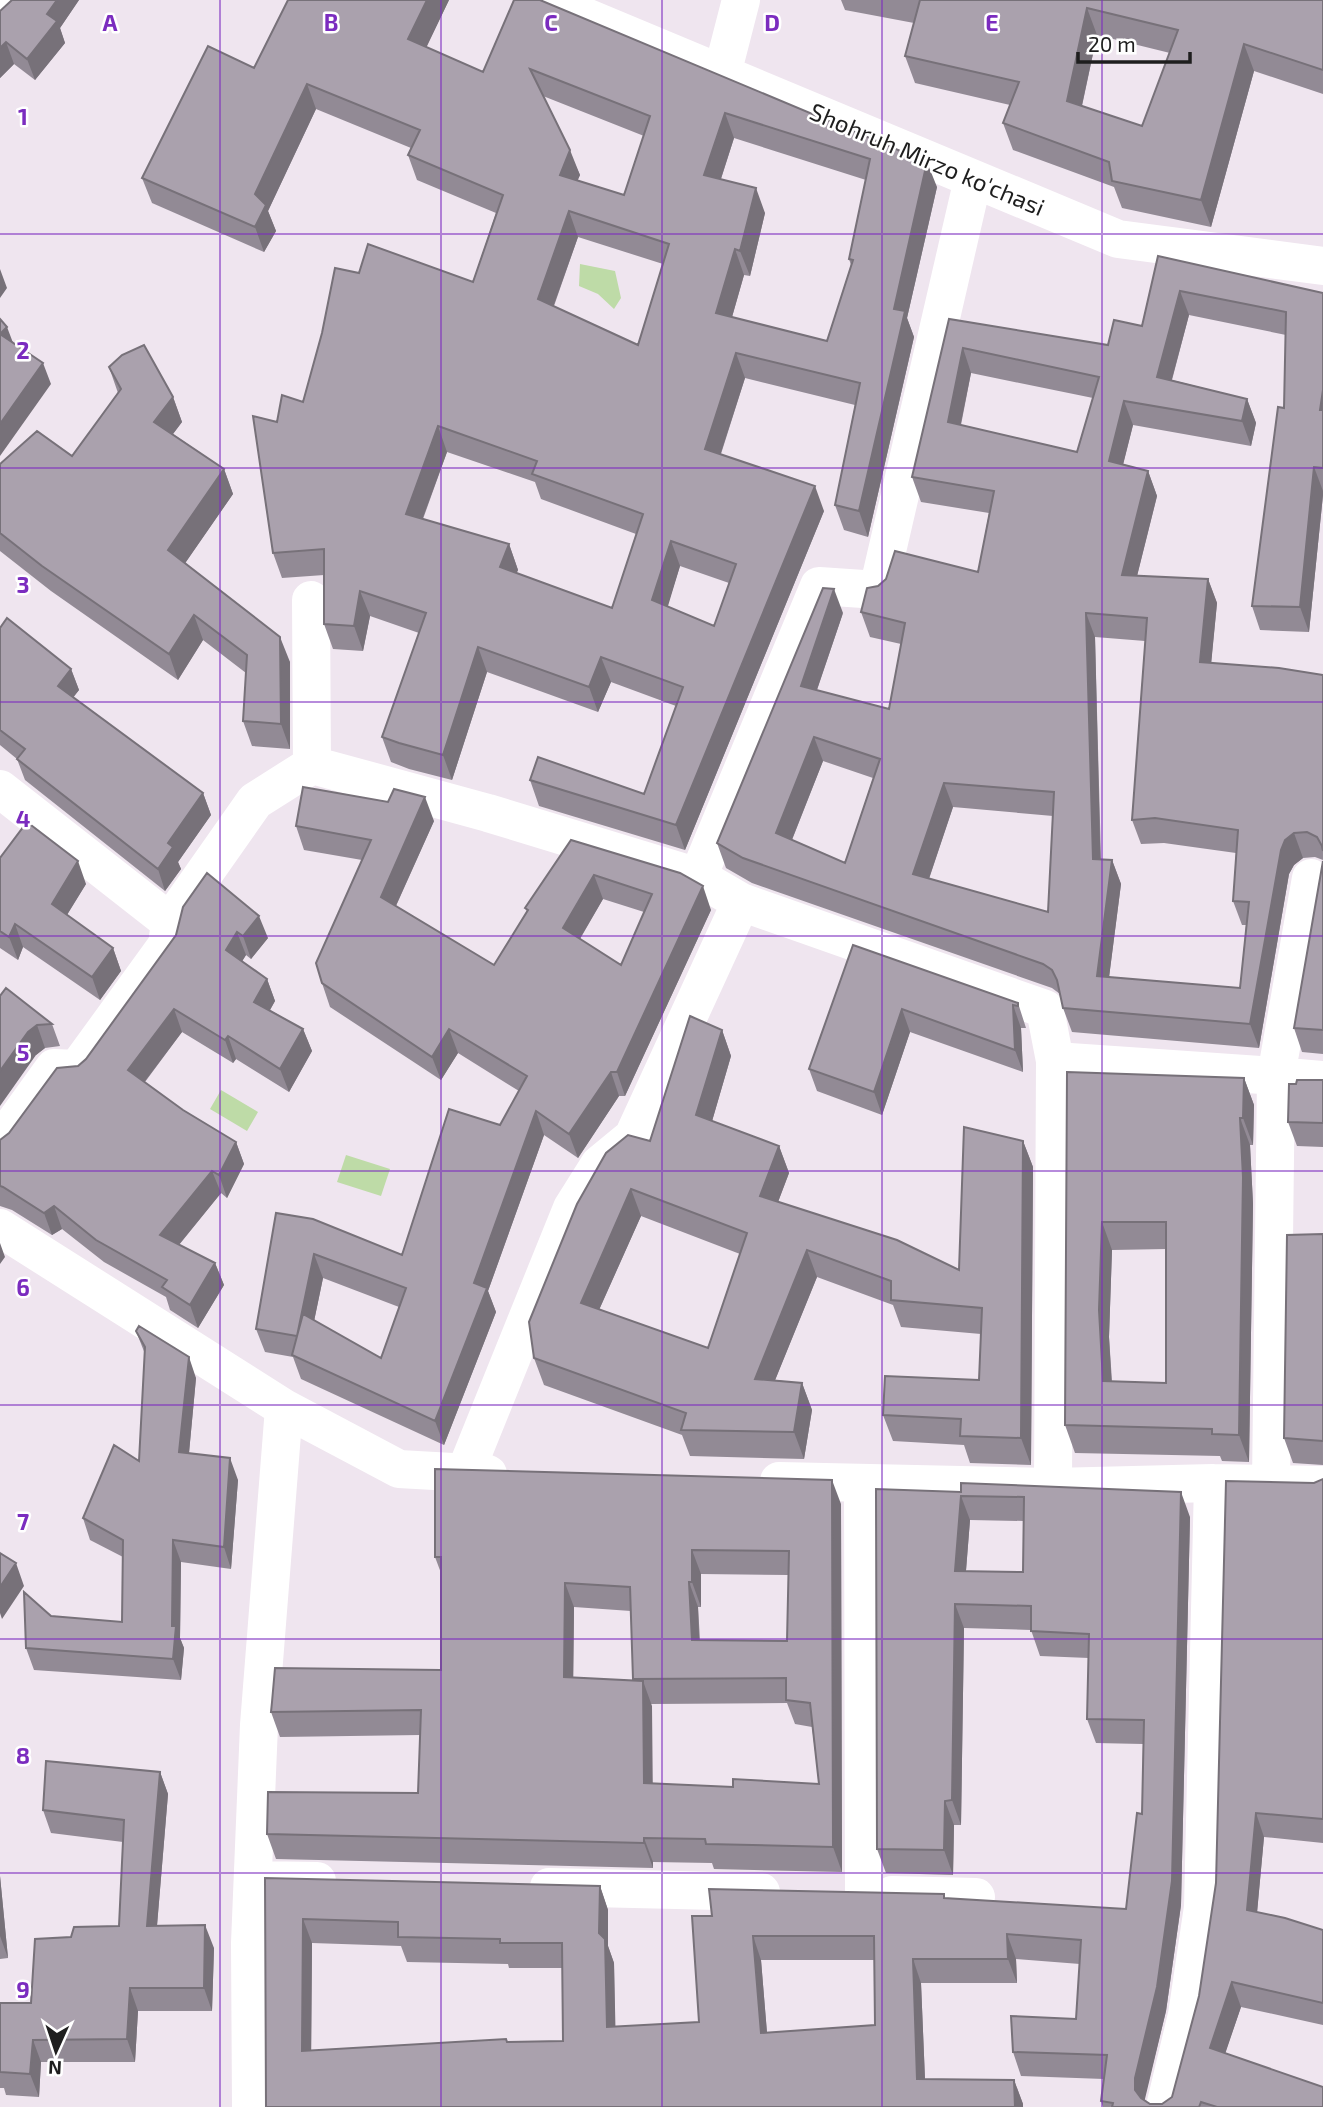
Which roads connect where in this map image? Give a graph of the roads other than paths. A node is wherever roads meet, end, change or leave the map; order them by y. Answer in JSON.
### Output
{"nodes":[{"id":1,"x":10,"y":0,"type":"edge"},
{"id":2,"x":545,"y":0,"type":"edge"},
{"id":3,"x":741,"y":0,"type":"edge"},
{"id":4,"x":0,"y":12,"type":"edge"},
{"id":5,"x":722,"y":74,"type":"junction"},
{"id":6,"x":973,"y":179,"type":"junction"},
{"id":7,"x":1323,"y":266,"type":"edge"},
{"id":8,"x":311,"y":600,"type":"dead end"},
{"id":9,"x":312,"y":765,"type":"junction"},
{"id":10,"x":0,"y":789,"type":"edge"},
{"id":11,"x":698,"y":877,"type":"junction"},
{"id":12,"x":1311,"y":878,"type":"dead end"},
{"id":13,"x":741,"y":902,"type":"junction"},
{"id":14,"x":170,"y":922,"type":"junction"},
{"id":15,"x":1055,"y":1061,"type":"junction"},
{"id":16,"x":1276,"y":1076,"type":"junction"},
{"id":17,"x":1323,"y":1080,"type":"edge"},
{"id":18,"x":0,"y":1143,"type":"edge"},
{"id":19,"x":0,"y":1228,"type":"edge"},
{"id":20,"x":284,"y":1408,"type":"junction"},
{"id":21,"x":465,"y":1473,"type":"junction"},
{"id":22,"x":520,"y":1475,"type":"edge"},
{"id":23,"x":739,"y":1480,"type":"edge"},
{"id":24,"x":863,"y":1483,"type":"junction"},
{"id":25,"x":1213,"y":1483,"type":"junction"},
{"id":26,"x":1271,"y":1484,"type":"junction"},
{"id":27,"x":1323,"y":1485,"type":"edge"},
{"id":28,"x":1053,"y":1487,"type":"junction"},
{"id":29,"x":253,"y":1880,"type":"junction"},
{"id":30,"x":350,"y":1882,"type":"edge"},
{"id":31,"x":517,"y":1886,"type":"edge"},
{"id":32,"x":864,"y":1895,"type":"junction"},
{"id":33,"x":976,"y":1897,"type":"edge"},
{"id":34,"x":251,"y":2107,"type":"edge"},
{"id":35,"x":1165,"y":2107,"type":"edge"}],
"edges":[{"from":1,"to":4,"type":"street"},
{"from":2,"to":5,"type":"street","name":"Shohruh Mirzo ko'chasi"},
{"from":3,"to":5,"type":"street"},
{"from":5,"to":6,"type":"street","name":"Shohruh Mirzo ko'chasi"},
{"from":6,"to":7,"type":"street","name":"Shohruh Mirzo ko'chasi"},
{"from":6,"to":11,"type":"street"},
{"from":8,"to":9,"type":"street"},
{"from":9,"to":11,"type":"street"},
{"from":9,"to":14,"type":"street"},
{"from":10,"to":14,"type":"street"},
{"from":11,"to":13,"type":"street"},
{"from":12,"to":16,"type":"street"},
{"from":13,"to":15,"type":"street"},
{"from":13,"to":21,"type":"street"},
{"from":14,"to":18,"type":"street"},
{"from":15,"to":16,"type":"street"},
{"from":15,"to":28,"type":"street"},
{"from":16,"to":17,"type":"street"},
{"from":16,"to":26,"type":"street"},
{"from":19,"to":20,"type":"street"},
{"from":20,"to":21,"type":"street"},
{"from":20,"to":29,"type":"street"},
{"from":21,"to":22,"type":"street"},
{"from":23,"to":24,"type":"street"},
{"from":24,"to":28,"type":"street"},
{"from":24,"to":32,"type":"street"},
{"from":25,"to":26,"type":"street"},
{"from":25,"to":28,"type":"street"},
{"from":25,"to":35,"type":"street"},
{"from":26,"to":27,"type":"street"},
{"from":29,"to":30,"type":"street"},
{"from":29,"to":34,"type":"street"},
{"from":31,"to":32,"type":"street"},
{"from":32,"to":33,"type":"street"}]}
